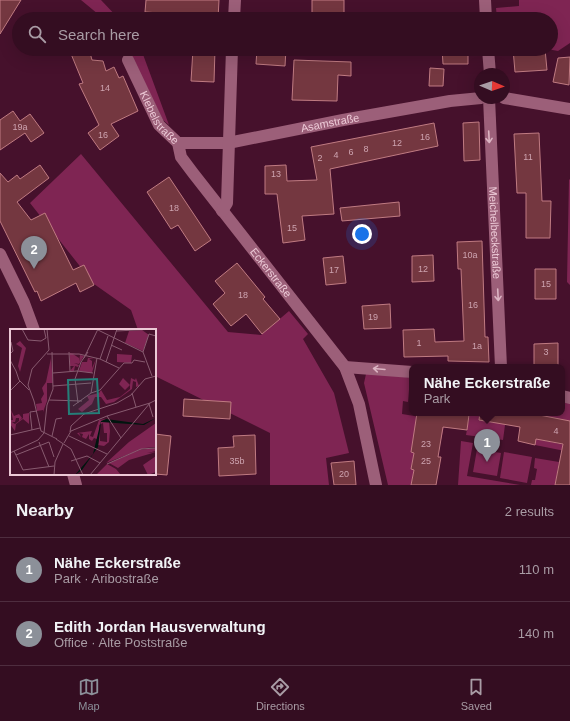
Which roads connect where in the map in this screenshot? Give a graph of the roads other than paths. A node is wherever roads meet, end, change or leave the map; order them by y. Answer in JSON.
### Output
{"nodes":[{"id":1,"x":235,"y":0,"type":"edge"},
{"id":2,"x":485,"y":0,"type":"edge"},
{"id":3,"x":234,"y":12,"type":"edge"},
{"id":4,"x":486,"y":12,"type":"edge"},
{"id":5,"x":232,"y":56,"type":"edge"},
{"id":6,"x":489,"y":56,"type":"edge"},
{"id":7,"x":128,"y":60,"type":"dead end"},
{"id":8,"x":490,"y":68,"type":"edge"},
{"id":9,"x":474,"y":99,"type":"edge"},
{"id":10,"x":510,"y":99,"type":"edge"},
{"id":11,"x":489,"y":104,"type":"edge"},
{"id":12,"x":570,"y":109,"type":"edge"},
{"id":13,"x":178,"y":143,"type":"junction"},
{"id":14,"x":228,"y":143,"type":"junction"},
{"id":15,"x":222,"y":211,"type":"junction"},
{"id":16,"x":0,"y":254,"type":"edge"},
{"id":17,"x":34,"y":329,"type":"edge"},
{"id":18,"x":501,"y":364,"type":"edge"},
{"id":19,"x":345,"y":367,"type":"junction"},
{"id":20,"x":409,"y":372,"type":"edge"},
{"id":21,"x":74,"y":475,"type":"edge"},
{"id":22,"x":76,"y":485,"type":"edge"},
{"id":23,"x":376,"y":485,"type":"edge"}],
"edges":[{"from":1,"to":3,"type":"street"},
{"from":2,"to":4,"type":"street"},
{"from":5,"to":14,"type":"street"},
{"from":6,"to":8,"type":"street"},
{"from":7,"to":13,"type":"street","name":"Klebelstraße"},
{"from":9,"to":14,"type":"street","name":"Asamstraße"},
{"from":10,"to":12,"type":"street"},
{"from":11,"to":18,"type":"street","name":"Meichelbeckstraße","one_way":true},
{"from":13,"to":14,"type":"street","name":"Asamstraße"},
{"from":13,"to":15,"type":"street","name":"Klebelstraße"},
{"from":14,"to":15,"type":"street"},
{"from":15,"to":19,"type":"street","name":"Eckerstraße"},
{"from":16,"to":17,"type":"street"},
{"from":20,"to":19,"type":"street","one_way":true},
{"from":19,"to":23,"type":"street","name":"Eckerstraße"},
{"from":21,"to":22,"type":"street"}]}
